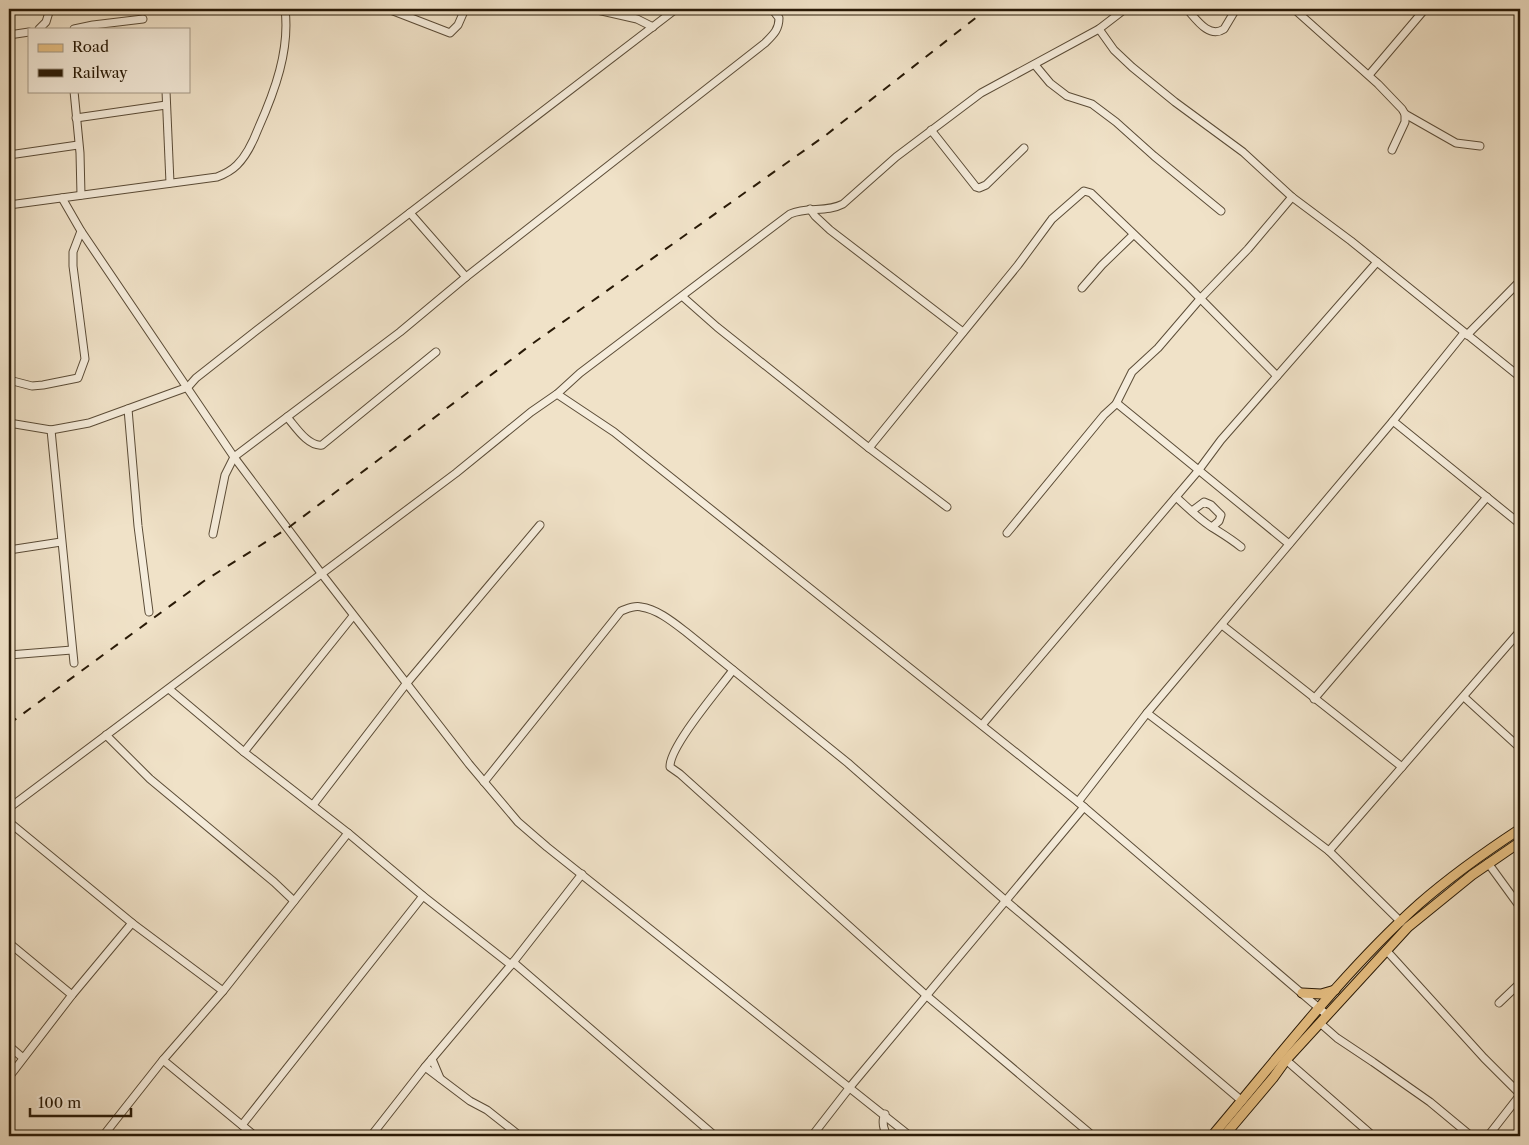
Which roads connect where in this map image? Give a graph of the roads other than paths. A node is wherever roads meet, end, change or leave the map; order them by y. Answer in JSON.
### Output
{"nodes":[{"id":1,"x":50,"y":9,"type":"edge"},
{"id":2,"x":285,"y":9,"type":"edge"},
{"id":3,"x":388,"y":9,"type":"edge"},
{"id":4,"x":465,"y":9,"type":"edge"},
{"id":5,"x":593,"y":9,"type":"edge"},
{"id":6,"x":676,"y":9,"type":"edge"},
{"id":7,"x":772,"y":9,"type":"edge"},
{"id":8,"x":1125,"y":9,"type":"edge"},
{"id":9,"x":1187,"y":9,"type":"edge"},
{"id":10,"x":1236,"y":9,"type":"edge"},
{"id":11,"x":1294,"y":9,"type":"edge"},
{"id":12,"x":1425,"y":9,"type":"edge"},
{"id":13,"x":142,"y":19,"type":"dead end"},
{"id":14,"x":653,"y":27,"type":"junction"},
{"id":15,"x":40,"y":28,"type":"edge"},
{"id":16,"x":78,"y":28,"type":"edge"},
{"id":17,"x":1099,"y":29,"type":"junction"},
{"id":18,"x":28,"y":32,"type":"edge"},
{"id":19,"x":9,"y":34,"type":"edge"},
{"id":20,"x":1035,"y":65,"type":"junction"},
{"id":21,"x":1369,"y":75,"type":"junction"},
{"id":22,"x":74,"y":92,"type":"edge"},
{"id":23,"x":166,"y":92,"type":"edge"},
{"id":24,"x":166,"y":105,"type":"junction"},
{"id":25,"x":1405,"y":114,"type":"junction"},
{"id":26,"x":76,"y":118,"type":"junction"},
{"id":27,"x":931,"y":130,"type":"junction"},
{"id":28,"x":78,"y":145,"type":"junction"},
{"id":29,"x":1480,"y":146,"type":"dead end"},
{"id":30,"x":1024,"y":148,"type":"dead end"},
{"id":31,"x":1392,"y":150,"type":"dead end"},
{"id":32,"x":9,"y":155,"type":"edge"},
{"id":33,"x":170,"y":183,"type":"junction"},
{"id":34,"x":81,"y":195,"type":"junction"},
{"id":35,"x":1292,"y":197,"type":"junction"},
{"id":36,"x":62,"y":198,"type":"junction"},
{"id":37,"x":9,"y":205,"type":"edge"},
{"id":38,"x":810,"y":210,"type":"junction"},
{"id":39,"x":1221,"y":211,"type":"dead end"},
{"id":40,"x":410,"y":213,"type":"junction"},
{"id":41,"x":81,"y":231,"type":"junction"},
{"id":42,"x":1133,"y":234,"type":"junction"},
{"id":43,"x":1377,"y":262,"type":"junction"},
{"id":44,"x":466,"y":277,"type":"junction"},
{"id":45,"x":1520,"y":281,"type":"edge"},
{"id":46,"x":1082,"y":288,"type":"dead end"},
{"id":47,"x":682,"y":297,"type":"junction"},
{"id":48,"x":1200,"y":299,"type":"junction"},
{"id":49,"x":963,"y":332,"type":"junction"},
{"id":50,"x":1465,"y":334,"type":"junction"},
{"id":51,"x":436,"y":352,"type":"dead end"},
{"id":52,"x":1277,"y":376,"type":"junction"},
{"id":53,"x":1520,"y":378,"type":"edge"},
{"id":54,"x":9,"y":380,"type":"edge"},
{"id":55,"x":188,"y":387,"type":"junction"},
{"id":56,"x":557,"y":394,"type":"junction"},
{"id":57,"x":1116,"y":404,"type":"junction"},
{"id":58,"x":128,"y":409,"type":"junction"},
{"id":59,"x":287,"y":417,"type":"junction"},
{"id":60,"x":1393,"y":421,"type":"junction"},
{"id":61,"x":9,"y":423,"type":"edge"},
{"id":62,"x":51,"y":430,"type":"junction"},
{"id":63,"x":869,"y":448,"type":"junction"},
{"id":64,"x":234,"y":456,"type":"junction"},
{"id":65,"x":1198,"y":471,"type":"junction"},
{"id":66,"x":1176,"y":497,"type":"junction"},
{"id":67,"x":1486,"y":497,"type":"junction"},
{"id":68,"x":947,"y":507,"type":"dead end"},
{"id":69,"x":1192,"y":511,"type":"junction"},
{"id":70,"x":1520,"y":524,"type":"edge"},
{"id":71,"x":540,"y":525,"type":"dead end"},
{"id":72,"x":1212,"y":527,"type":"junction"},
{"id":73,"x":1007,"y":533,"type":"dead end"},
{"id":74,"x":213,"y":534,"type":"dead end"},
{"id":75,"x":62,"y":542,"type":"junction"},
{"id":76,"x":1288,"y":544,"type":"junction"},
{"id":77,"x":1241,"y":547,"type":"dead end"},
{"id":78,"x":9,"y":550,"type":"edge"},
{"id":79,"x":321,"y":573,"type":"junction"},
{"id":80,"x":149,"y":612,"type":"dead end"},
{"id":81,"x":354,"y":616,"type":"junction"},
{"id":82,"x":1222,"y":625,"type":"junction"},
{"id":83,"x":1519,"y":635,"type":"edge"},
{"id":84,"x":72,"y":650,"type":"junction"},
{"id":85,"x":9,"y":655,"type":"edge"},
{"id":86,"x":74,"y":663,"type":"dead end"},
{"id":87,"x":733,"y":670,"type":"junction"},
{"id":88,"x":406,"y":684,"type":"junction"},
{"id":89,"x":169,"y":689,"type":"junction"},
{"id":90,"x":1464,"y":697,"type":"junction"},
{"id":91,"x":1314,"y":699,"type":"junction"},
{"id":92,"x":1147,"y":713,"type":"junction"},
{"id":93,"x":982,"y":725,"type":"junction"},
{"id":94,"x":106,"y":735,"type":"junction"},
{"id":95,"x":1520,"y":748,"type":"edge"},
{"id":96,"x":244,"y":752,"type":"junction"},
{"id":97,"x":1402,"y":767,"type":"junction"},
{"id":98,"x":484,"y":782,"type":"junction"},
{"id":99,"x":313,"y":805,"type":"junction"},
{"id":100,"x":1081,"y":805,"type":"junction"},
{"id":101,"x":9,"y":808,"type":"edge"},
{"id":102,"x":9,"y":822,"type":"edge"},
{"id":103,"x":1520,"y":829,"type":"edge"},
{"id":104,"x":348,"y":833,"type":"junction"},
{"id":105,"x":1520,"y":842,"type":"edge"},
{"id":106,"x":1329,"y":851,"type":"junction"},
{"id":107,"x":1488,"y":863,"type":"junction"},
{"id":108,"x":582,"y":874,"type":"junction"},
{"id":109,"x":423,"y":896,"type":"junction"},
{"id":110,"x":294,"y":901,"type":"junction"},
{"id":111,"x":1006,"y":901,"type":"junction"},
{"id":112,"x":1520,"y":907,"type":"edge"},
{"id":113,"x":1401,"y":922,"type":"junction"},
{"id":114,"x":132,"y":923,"type":"junction"},
{"id":115,"x":9,"y":943,"type":"edge"},
{"id":116,"x":1386,"y":950,"type":"junction"},
{"id":117,"x":512,"y":964,"type":"junction"},
{"id":118,"x":1520,"y":983,"type":"edge"},
{"id":119,"x":1338,"y":989,"type":"junction"},
{"id":120,"x":223,"y":991,"type":"junction"},
{"id":121,"x":1302,"y":993,"type":"junction"},
{"id":122,"x":72,"y":995,"type":"junction"},
{"id":123,"x":927,"y":996,"type":"junction"},
{"id":124,"x":1500,"y":1002,"type":"dead end"},
{"id":125,"x":1319,"y":1008,"type":"junction"},
{"id":126,"x":1327,"y":1015,"type":"junction"},
{"id":127,"x":1320,"y":1023,"type":"junction"},
{"id":128,"x":9,"y":1046,"type":"edge"},
{"id":129,"x":23,"y":1058,"type":"junction"},
{"id":130,"x":432,"y":1059,"type":"junction"},
{"id":131,"x":163,"y":1060,"type":"junction"},
{"id":132,"x":1286,"y":1060,"type":"junction"},
{"id":133,"x":425,"y":1067,"type":"junction"},
{"id":134,"x":9,"y":1077,"type":"edge"},
{"id":135,"x":440,"y":1078,"type":"junction"},
{"id":136,"x":850,"y":1087,"type":"junction"},
{"id":137,"x":1520,"y":1094,"type":"edge"},
{"id":138,"x":1242,"y":1100,"type":"junction"},
{"id":139,"x":884,"y":1114,"type":"junction"},
{"id":140,"x":242,"y":1125,"type":"junction"},
{"id":141,"x":103,"y":1136,"type":"edge"},
{"id":142,"x":255,"y":1136,"type":"edge"},
{"id":143,"x":371,"y":1136,"type":"edge"},
{"id":144,"x":520,"y":1136,"type":"edge"},
{"id":145,"x":715,"y":1136,"type":"edge"},
{"id":146,"x":812,"y":1136,"type":"edge"},
{"id":147,"x":888,"y":1136,"type":"edge"},
{"id":148,"x":910,"y":1136,"type":"edge"},
{"id":149,"x":1092,"y":1136,"type":"edge"},
{"id":150,"x":1212,"y":1136,"type":"edge"},
{"id":151,"x":1224,"y":1136,"type":"edge"},
{"id":152,"x":1373,"y":1136,"type":"edge"},
{"id":153,"x":1471,"y":1136,"type":"edge"},
{"id":154,"x":1488,"y":1136,"type":"edge"}],
"edges":[{"from":1,"to":15,"type":"street"},
{"from":2,"to":33,"type":"street"},
{"from":3,"to":4,"type":"street"},
{"from":5,"to":14,"type":"street"},
{"from":6,"to":14,"type":"street"},
{"from":7,"to":44,"type":"street"},
{"from":8,"to":17,"type":"street"},
{"from":9,"to":10,"type":"street"},
{"from":11,"to":21,"type":"street"},
{"from":12,"to":21,"type":"street"},
{"from":13,"to":16,"type":"street"},
{"from":14,"to":40,"type":"street"},
{"from":17,"to":20,"type":"street"},
{"from":17,"to":35,"type":"street"},
{"from":18,"to":19,"type":"street"},
{"from":20,"to":27,"type":"street"},
{"from":20,"to":39,"type":"street"},
{"from":21,"to":25,"type":"street"},
{"from":22,"to":26,"type":"street"},
{"from":23,"to":24,"type":"street"},
{"from":24,"to":26,"type":"street"},
{"from":24,"to":33,"type":"street"},
{"from":25,"to":29,"type":"street"},
{"from":25,"to":31,"type":"street"},
{"from":26,"to":28,"type":"street"},
{"from":27,"to":30,"type":"street"},
{"from":27,"to":38,"type":"street"},
{"from":28,"to":32,"type":"street"},
{"from":28,"to":34,"type":"street"},
{"from":33,"to":34,"type":"street"},
{"from":34,"to":36,"type":"street"},
{"from":35,"to":43,"type":"street"},
{"from":35,"to":48,"type":"street"},
{"from":36,"to":37,"type":"street"},
{"from":36,"to":41,"type":"street"},
{"from":38,"to":47,"type":"street"},
{"from":38,"to":49,"type":"street"},
{"from":40,"to":44,"type":"street"},
{"from":40,"to":55,"type":"street"},
{"from":41,"to":54,"type":"street"},
{"from":41,"to":55,"type":"street"},
{"from":42,"to":46,"type":"street"},
{"from":42,"to":48,"type":"street"},
{"from":42,"to":49,"type":"street"},
{"from":43,"to":50,"type":"street"},
{"from":43,"to":52,"type":"street"},
{"from":44,"to":59,"type":"street"},
{"from":45,"to":50,"type":"street"},
{"from":47,"to":56,"type":"street"},
{"from":47,"to":63,"type":"street"},
{"from":48,"to":52,"type":"street"},
{"from":48,"to":57,"type":"street"},
{"from":49,"to":63,"type":"street"},
{"from":50,"to":53,"type":"street"},
{"from":50,"to":60,"type":"street"},
{"from":51,"to":59,"type":"street"},
{"from":52,"to":65,"type":"street"},
{"from":55,"to":58,"type":"street"},
{"from":55,"to":64,"type":"street"},
{"from":56,"to":79,"type":"street"},
{"from":56,"to":93,"type":"street"},
{"from":57,"to":65,"type":"street"},
{"from":57,"to":73,"type":"street"},
{"from":58,"to":62,"type":"street"},
{"from":58,"to":80,"type":"street"},
{"from":59,"to":64,"type":"street"},
{"from":60,"to":67,"type":"street"},
{"from":60,"to":76,"type":"street"},
{"from":61,"to":62,"type":"street"},
{"from":62,"to":75,"type":"street"},
{"from":63,"to":68,"type":"street"},
{"from":64,"to":74,"type":"street"},
{"from":64,"to":79,"type":"street"},
{"from":65,"to":66,"type":"street"},
{"from":65,"to":76,"type":"street"},
{"from":66,"to":69,"type":"street"},
{"from":66,"to":93,"type":"street"},
{"from":67,"to":70,"type":"street"},
{"from":67,"to":91,"type":"street"},
{"from":69,"to":72,"type":"street"},
{"from":69,"to":72,"type":"street"},
{"from":71,"to":88,"type":"street"},
{"from":72,"to":77,"type":"street"},
{"from":75,"to":78,"type":"street"},
{"from":75,"to":84,"type":"street"},
{"from":76,"to":82,"type":"street"},
{"from":79,"to":81,"type":"street"},
{"from":79,"to":89,"type":"street"},
{"from":81,"to":88,"type":"street"},
{"from":81,"to":96,"type":"street"},
{"from":82,"to":91,"type":"street"},
{"from":82,"to":92,"type":"street"},
{"from":83,"to":90,"type":"street"},
{"from":84,"to":85,"type":"street"},
{"from":84,"to":86,"type":"street"},
{"from":87,"to":98,"type":"street"},
{"from":87,"to":111,"type":"street"},
{"from":87,"to":123,"type":"street"},
{"from":88,"to":98,"type":"street"},
{"from":88,"to":99,"type":"street"},
{"from":89,"to":94,"type":"street"},
{"from":89,"to":96,"type":"street"},
{"from":90,"to":95,"type":"street"},
{"from":90,"to":97,"type":"street"},
{"from":91,"to":97,"type":"street"},
{"from":92,"to":100,"type":"street"},
{"from":92,"to":106,"type":"street"},
{"from":93,"to":100,"type":"street"},
{"from":94,"to":101,"type":"street"},
{"from":94,"to":110,"type":"street"},
{"from":96,"to":99,"type":"street"},
{"from":97,"to":106,"type":"street"},
{"from":98,"to":108,"type":"street"},
{"from":99,"to":104,"type":"street"},
{"from":100,"to":111,"type":"street"},
{"from":100,"to":121,"type":"street"},
{"from":102,"to":114,"type":"street"},
{"from":103,"to":113,"type":"main road"},
{"from":104,"to":109,"type":"street"},
{"from":104,"to":110,"type":"street"},
{"from":105,"to":107,"type":"main road"},
{"from":106,"to":113,"type":"street"},
{"from":107,"to":112,"type":"street"},
{"from":107,"to":116,"type":"main road"},
{"from":108,"to":117,"type":"street"},
{"from":108,"to":136,"type":"street"},
{"from":109,"to":117,"type":"street"},
{"from":109,"to":140,"type":"street"},
{"from":110,"to":120,"type":"street"},
{"from":111,"to":123,"type":"street"},
{"from":111,"to":138,"type":"street"},
{"from":113,"to":119,"type":"main road"},
{"from":114,"to":120,"type":"street"},
{"from":114,"to":122,"type":"street"},
{"from":115,"to":122,"type":"street"},
{"from":116,"to":126,"type":"main road"},
{"from":116,"to":137,"type":"street"},
{"from":117,"to":130,"type":"street"},
{"from":117,"to":145,"type":"street"},
{"from":118,"to":124,"type":"street"},
{"from":119,"to":121,"type":"main road"},
{"from":119,"to":125,"type":"main road"},
{"from":120,"to":131,"type":"street"},
{"from":121,"to":125,"type":"street"},
{"from":122,"to":129,"type":"street"},
{"from":123,"to":136,"type":"street"},
{"from":123,"to":149,"type":"street"},
{"from":125,"to":126,"type":"street"},
{"from":125,"to":138,"type":"main road"},
{"from":126,"to":127,"type":"main road"},
{"from":127,"to":132,"type":"main road"},
{"from":127,"to":153,"type":"street"},
{"from":128,"to":129,"type":"street"},
{"from":129,"to":134,"type":"street"},
{"from":130,"to":133,"type":"street"},
{"from":130,"to":135,"type":"street"},
{"from":131,"to":140,"type":"street"},
{"from":131,"to":141,"type":"street"},
{"from":132,"to":151,"type":"main road"},
{"from":132,"to":152,"type":"street"},
{"from":133,"to":135,"type":"street"},
{"from":133,"to":143,"type":"street"},
{"from":135,"to":144,"type":"street"},
{"from":136,"to":139,"type":"street"},
{"from":136,"to":146,"type":"street"},
{"from":137,"to":154,"type":"street"},
{"from":138,"to":150,"type":"main road"},
{"from":139,"to":147,"type":"street"},
{"from":139,"to":148,"type":"street"},
{"from":140,"to":142,"type":"street"}]}
